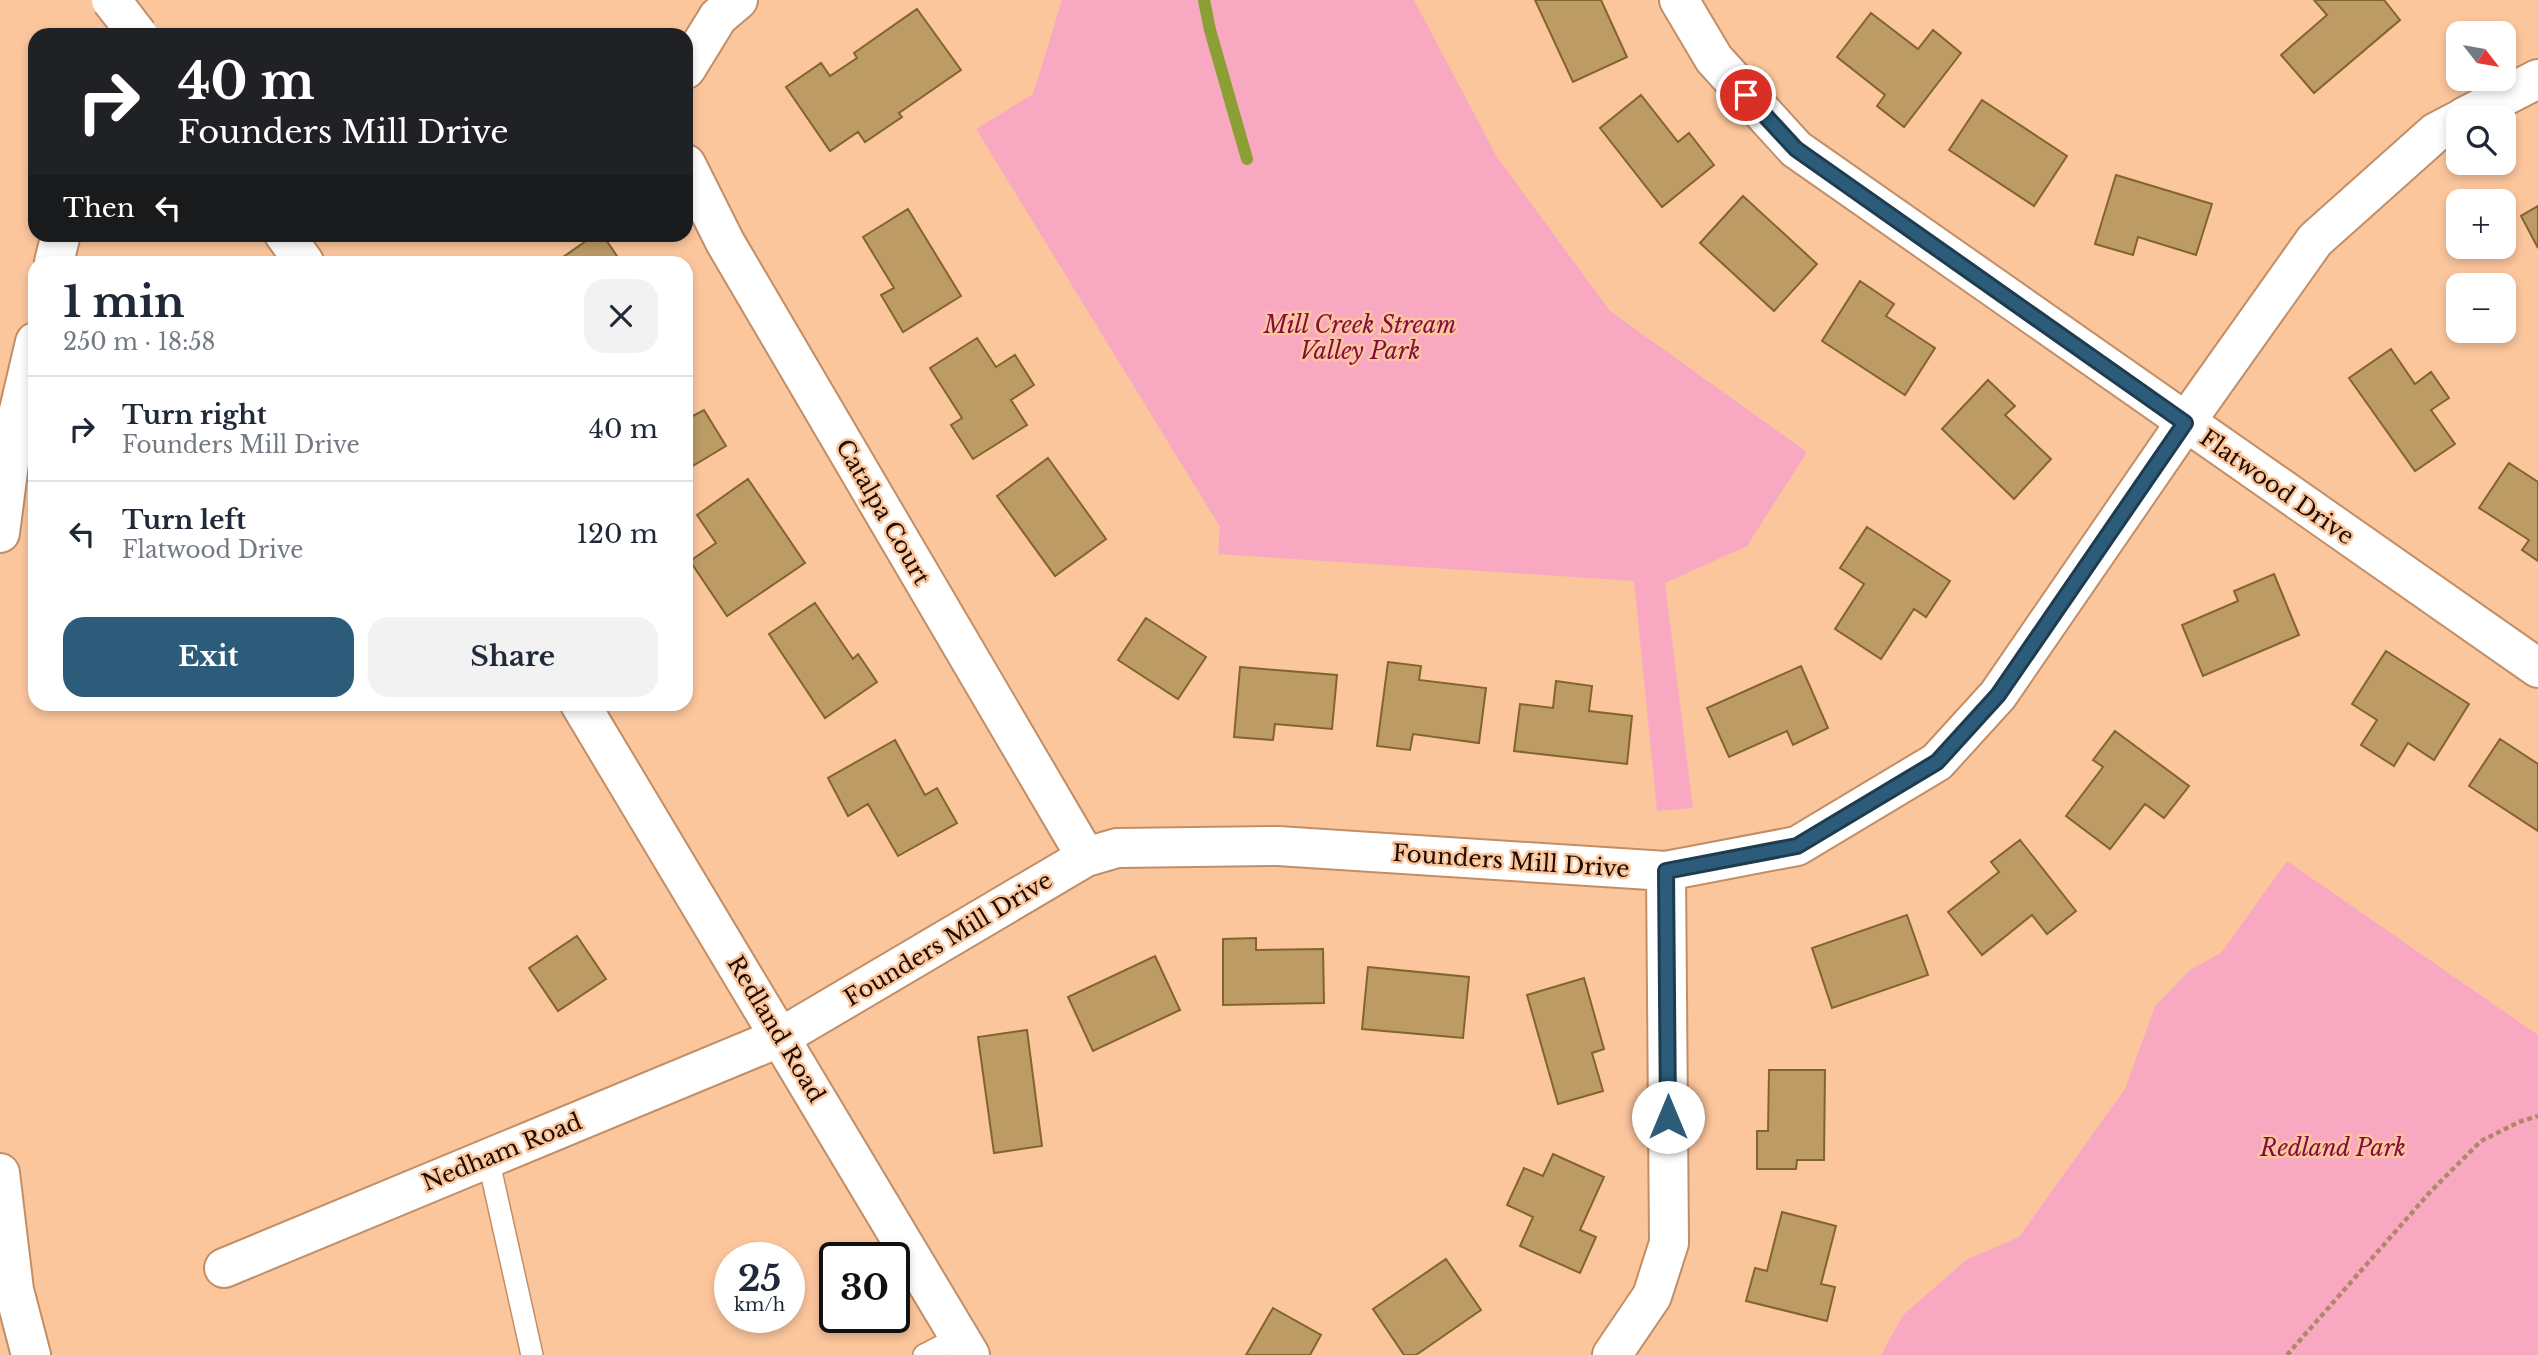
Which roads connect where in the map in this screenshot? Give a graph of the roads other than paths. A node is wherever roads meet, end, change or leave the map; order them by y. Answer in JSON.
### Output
{"nodes":[{"id":1,"x":111,"y":0,"type":"edge"},
{"id":2,"x":138,"y":0,"type":"edge"},
{"id":3,"x":738,"y":0,"type":"edge"},
{"id":4,"x":1679,"y":0,"type":"edge"},
{"id":5,"x":128,"y":28,"type":"edge"},
{"id":6,"x":133,"y":28,"type":"edge"},
{"id":7,"x":693,"y":58,"type":"edge"},
{"id":8,"x":2538,"y":79,"type":"edge"},
{"id":9,"x":2487,"y":105,"type":"edge"},
{"id":10,"x":2446,"y":127,"type":"edge"},
{"id":11,"x":693,"y":178,"type":"edge"},
{"id":12,"x":28,"y":372,"type":"edge"},
{"id":13,"x":2185,"y":423,"type":"junction"},
{"id":14,"x":0,"y":533,"type":"edge"},
{"id":15,"x":2538,"y":668,"type":"edge"},
{"id":16,"x":584,"y":711,"type":"edge"},
{"id":17,"x":1086,"y":857,"type":"junction"},
{"id":18,"x":1666,"y":871,"type":"junction"},
{"id":19,"x":782,"y":1037,"type":"junction"},
{"id":20,"x":488,"y":1158,"type":"junction"},
{"id":21,"x":0,"y":1173,"type":"edge"},
{"id":22,"x":224,"y":1268,"type":"dead end"},
{"id":23,"x":964,"y":1346,"type":"edge"},
{"id":24,"x":31,"y":1355,"type":"edge"},
{"id":25,"x":531,"y":1355,"type":"edge"},
{"id":26,"x":924,"y":1355,"type":"edge"},
{"id":27,"x":1612,"y":1355,"type":"edge"}],
"edges":[{"from":1,"to":6,"type":"main road","bridge":true},
{"from":2,"to":5,"type":"main road"},
{"from":3,"to":7,"type":"main road"},
{"from":4,"to":13,"type":"main road","name":"Flatwood Drive"},
{"from":8,"to":9,"type":"main road"},
{"from":10,"to":13,"type":"main road","name":"Founders Mill Drive"},
{"from":11,"to":17,"type":"main road","name":"Catalpa Court"},
{"from":12,"to":14,"type":"main road"},
{"from":13,"to":15,"type":"main road","name":"Flatwood Drive"},
{"from":13,"to":18,"type":"main road","name":"Founders Mill Drive"},
{"from":16,"to":19,"type":"main road","name":"Redland Road"},
{"from":17,"to":18,"type":"main road","name":"Founders Mill Drive"},
{"from":17,"to":19,"type":"main road","name":"Founders Mill Drive"},
{"from":18,"to":27,"type":"main road"},
{"from":19,"to":20,"type":"main road","name":"Nedham Road"},
{"from":19,"to":23,"type":"main road","name":"Redland Road"},
{"from":20,"to":22,"type":"main road","name":"Nedham Road"},
{"from":20,"to":25,"type":"lane"},
{"from":21,"to":24,"type":"main road"},
{"from":23,"to":26,"type":"lane"}]}
